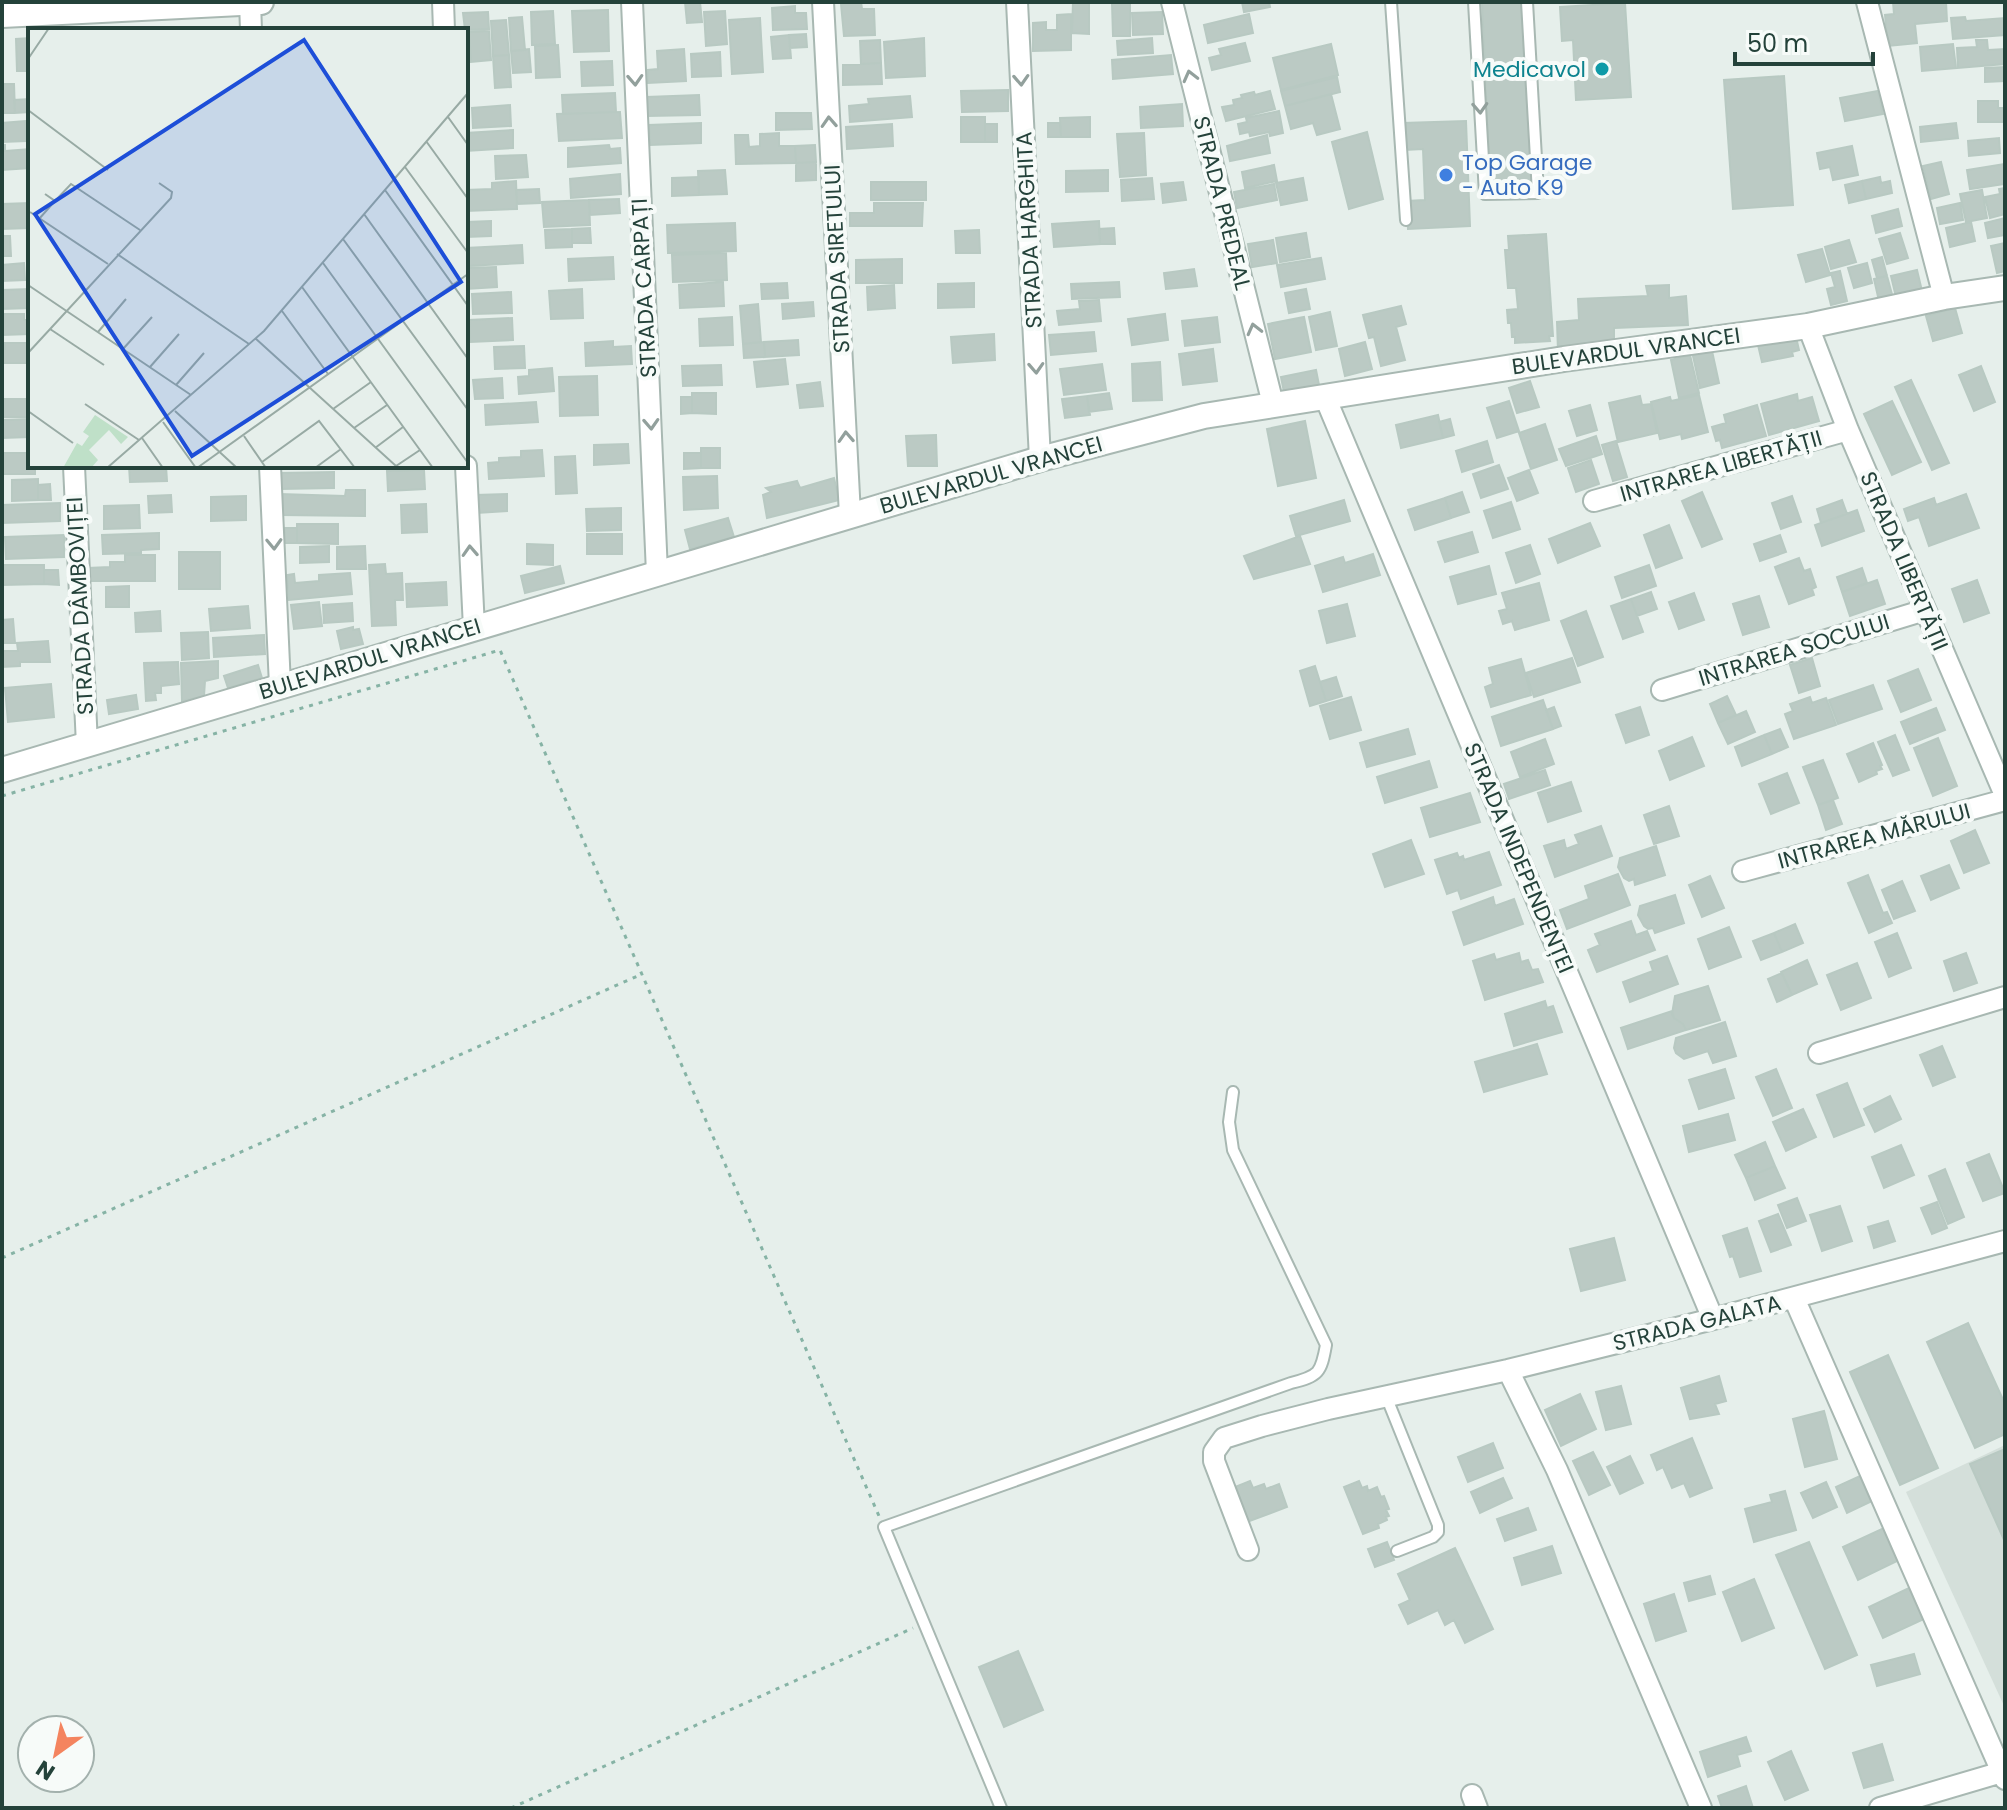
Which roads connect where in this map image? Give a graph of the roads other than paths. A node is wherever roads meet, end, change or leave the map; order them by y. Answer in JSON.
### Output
{"nodes":[{"id":1,"x":250,"y":2,"type":"edge"},
{"id":2,"x":261,"y":2,"type":"edge"},
{"id":3,"x":443,"y":2,"type":"edge"},
{"id":4,"x":632,"y":2,"type":"edge"},
{"id":5,"x":823,"y":2,"type":"edge"},
{"id":6,"x":1017,"y":2,"type":"edge"},
{"id":7,"x":1172,"y":2,"type":"edge"},
{"id":8,"x":1391,"y":2,"type":"edge"},
{"id":9,"x":1474,"y":2,"type":"edge"},
{"id":10,"x":1527,"y":2,"type":"edge"},
{"id":11,"x":1867,"y":2,"type":"edge"},
{"id":12,"x":2,"y":15,"type":"edge"},
{"id":13,"x":53,"y":15,"type":"edge"},
{"id":14,"x":251,"y":28,"type":"edge"},
{"id":15,"x":444,"y":28,"type":"edge"},
{"id":16,"x":1406,"y":220,"type":"dead end"},
{"id":17,"x":2005,"y":288,"type":"edge"},
{"id":18,"x":1944,"y":297,"type":"junction"},
{"id":19,"x":1808,"y":326,"type":"junction"},
{"id":20,"x":1325,"y":397,"type":"junction"},
{"id":21,"x":1273,"y":404,"type":"junction"},
{"id":22,"x":1848,"y":430,"type":"junction"},
{"id":23,"x":1040,"y":459,"type":"junction"},
{"id":24,"x":74,"y":468,"type":"edge"},
{"id":25,"x":270,"y":468,"type":"edge"},
{"id":26,"x":466,"y":468,"type":"edge"},
{"id":27,"x":1594,"y":501,"type":"dead end"},
{"id":28,"x":850,"y":515,"type":"junction"},
{"id":29,"x":657,"y":573,"type":"junction"},
{"id":30,"x":1925,"y":610,"type":"junction"},
{"id":31,"x":474,"y":628,"type":"junction"},
{"id":32,"x":280,"y":686,"type":"junction"},
{"id":33,"x":1662,"y":690,"type":"dead end"},
{"id":34,"x":87,"y":745,"type":"junction"},
{"id":35,"x":2,"y":770,"type":"edge"},
{"id":36,"x":2005,"y":797,"type":"edge"},
{"id":37,"x":1743,"y":871,"type":"dead end"},
{"id":38,"x":2005,"y":997,"type":"edge"},
{"id":39,"x":1819,"y":1053,"type":"dead end"},
{"id":40,"x":1233,"y":1092,"type":"dead end"},
{"id":41,"x":2005,"y":1241,"type":"edge"},
{"id":42,"x":1794,"y":1298,"type":"junction"},
{"id":43,"x":1713,"y":1319,"type":"junction"},
{"id":44,"x":1508,"y":1370,"type":"junction"},
{"id":45,"x":1386,"y":1396,"type":"junction"},
{"id":46,"x":1248,"y":1550,"type":"dead end"},
{"id":47,"x":1397,"y":1551,"type":"dead end"},
{"id":48,"x":2004,"y":1776,"type":"edge"},
{"id":49,"x":1001,"y":1808,"type":"edge"},
{"id":50,"x":1701,"y":1808,"type":"edge"},
{"id":51,"x":1880,"y":1808,"type":"edge"}],
"edges":[{"from":1,"to":2,"type":"street"},
{"from":1,"to":13,"type":"street"},
{"from":1,"to":14,"type":"street"},
{"from":3,"to":15,"type":"street"},
{"from":4,"to":29,"type":"street","name":"STRADA CARPAȚI","one_way":true},
{"from":28,"to":5,"type":"street","name":"STRADA SIRETULUI","one_way":true},
{"from":6,"to":23,"type":"street","name":"STRADA HARGHITA","one_way":true},
{"from":21,"to":7,"type":"street","name":"STRADA PREDEAL","one_way":true},
{"from":8,"to":16,"type":"lane"},
{"from":9,"to":10,"type":"lane","one_way":true},
{"from":11,"to":18,"type":"street"},
{"from":12,"to":13,"type":"street"},
{"from":17,"to":18,"type":"street","name":"BULEVARDUL VRANCEI"},
{"from":18,"to":19,"type":"street","name":"BULEVARDUL VRANCEI"},
{"from":19,"to":20,"type":"street","name":"BULEVARDUL VRANCEI"},
{"from":19,"to":22,"type":"street","name":"STRADA LIBERTĂȚII"},
{"from":20,"to":21,"type":"street","name":"BULEVARDUL VRANCEI"},
{"from":20,"to":43,"type":"street","name":"STRADA INDEPENDENȚEI"},
{"from":21,"to":23,"type":"street","name":"BULEVARDUL VRANCEI"},
{"from":22,"to":27,"type":"street","name":"INTRAREA LIBERTĂȚII"},
{"from":22,"to":30,"type":"street","name":"STRADA LIBERTĂȚII"},
{"from":23,"to":28,"type":"street","name":"BULEVARDUL VRANCEI"},
{"from":24,"to":34,"type":"street","name":"STRADA DÂMBOVIȚEI"},
{"from":25,"to":32,"type":"street","one_way":true},
{"from":31,"to":26,"type":"street","one_way":true},
{"from":28,"to":29,"type":"street","name":"BULEVARDUL VRANCEI"},
{"from":29,"to":31,"type":"street","name":"BULEVARDUL VRANCEI"},
{"from":30,"to":33,"type":"street","name":"INTRAREA SOCULUI"},
{"from":30,"to":36,"type":"street","name":"STRADA LIBERTĂȚII"},
{"from":31,"to":32,"type":"street","name":"BULEVARDUL VRANCEI"},
{"from":32,"to":34,"type":"street","name":"BULEVARDUL VRANCEI"},
{"from":34,"to":35,"type":"street","name":"BULEVARDUL VRANCEI"},
{"from":36,"to":37,"type":"street","name":"INTRAREA MĂRULUI"},
{"from":38,"to":39,"type":"street"},
{"from":40,"to":49,"type":"lane"},
{"from":41,"to":42,"type":"street","name":"STRADA GALATA"},
{"from":42,"to":43,"type":"street","name":"STRADA GALATA"},
{"from":42,"to":48,"type":"street"},
{"from":43,"to":44,"type":"street","name":"STRADA GALATA"},
{"from":44,"to":45,"type":"street","name":"STRADA GALATA"},
{"from":44,"to":50,"type":"street"},
{"from":45,"to":46,"type":"street","name":"STRADA GALATA"},
{"from":45,"to":47,"type":"lane"},
{"from":48,"to":51,"type":"street"}]}
